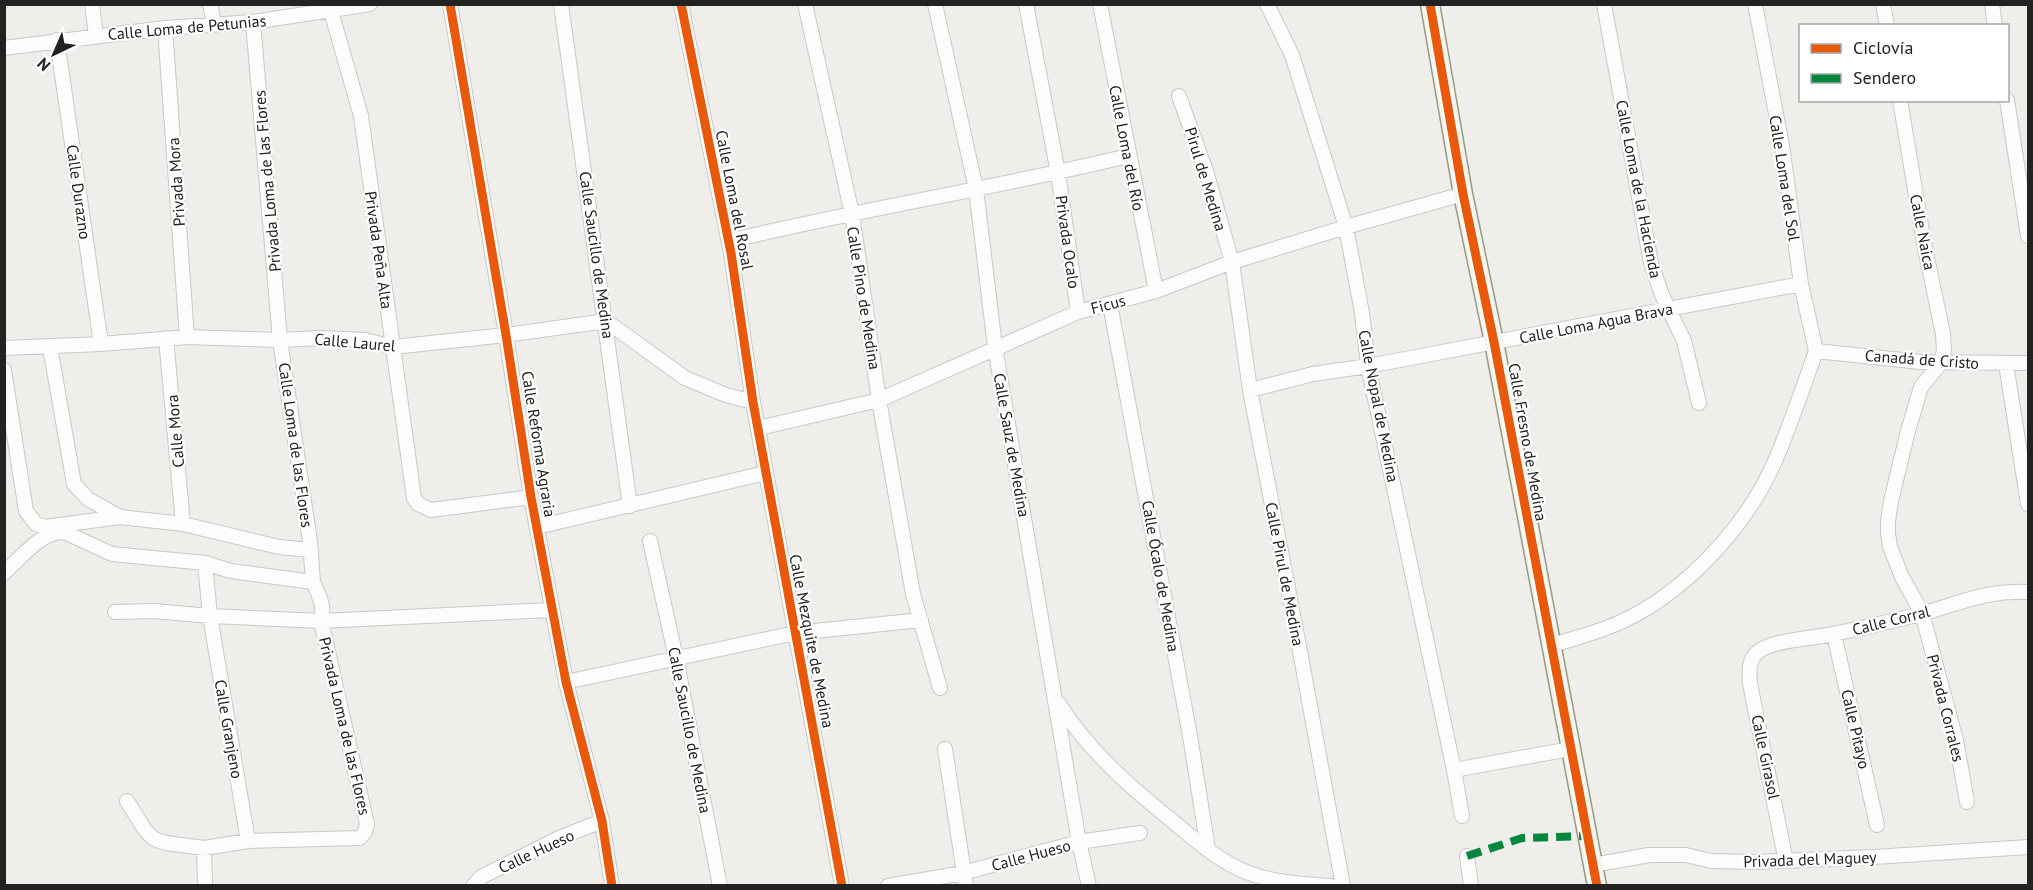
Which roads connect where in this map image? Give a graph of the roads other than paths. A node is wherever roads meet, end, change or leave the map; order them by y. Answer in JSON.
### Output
{"nodes":[{"id":1,"x":92,"y":4,"type":"edge"},
{"id":2,"x":210,"y":4,"type":"edge"},
{"id":3,"x":370,"y":4,"type":"edge"},
{"id":4,"x":450,"y":4,"type":"edge"},
{"id":5,"x":561,"y":4,"type":"edge"},
{"id":6,"x":681,"y":4,"type":"edge"},
{"id":7,"x":805,"y":4,"type":"edge"},
{"id":8,"x":934,"y":4,"type":"edge"},
{"id":9,"x":1026,"y":4,"type":"edge"},
{"id":10,"x":1100,"y":4,"type":"edge"},
{"id":11,"x":1267,"y":4,"type":"edge"},
{"id":12,"x":1430,"y":4,"type":"edge"},
{"id":13,"x":1604,"y":4,"type":"edge"},
{"id":14,"x":1755,"y":4,"type":"edge"},
{"id":15,"x":1883,"y":4,"type":"edge"},
{"id":16,"x":1992,"y":4,"type":"edge"},
{"id":17,"x":330,"y":8,"type":"edge"},
{"id":18,"x":253,"y":22,"type":"junction"},
{"id":19,"x":214,"y":23,"type":"junction"},
{"id":20,"x":1887,"y":24,"type":"edge"},
{"id":21,"x":1995,"y":24,"type":"edge"},
{"id":22,"x":165,"y":28,"type":"junction"},
{"id":23,"x":96,"y":35,"type":"junction"},
{"id":24,"x":57,"y":40,"type":"junction"},
{"id":25,"x":4,"y":48,"type":"edge"},
{"id":26,"x":1179,"y":96,"type":"dead end"},
{"id":27,"x":1900,"y":102,"type":"edge"},
{"id":28,"x":2007,"y":102,"type":"edge"},
{"id":29,"x":1128,"y":156,"type":"junction"},
{"id":30,"x":1058,"y":173,"type":"junction"},
{"id":31,"x":976,"y":189,"type":"junction"},
{"id":32,"x":1464,"y":194,"type":"junction"},
{"id":33,"x":852,"y":214,"type":"junction"},
{"id":34,"x":1346,"y":227,"type":"junction"},
{"id":35,"x":2028,"y":236,"type":"edge"},
{"id":36,"x":729,"y":240,"type":"junction"},
{"id":37,"x":1232,"y":262,"type":"junction"},
{"id":38,"x":1801,"y":284,"type":"junction"},
{"id":39,"x":1156,"y":291,"type":"junction"},
{"id":40,"x":1110,"y":304,"type":"junction"},
{"id":41,"x":1669,"y":309,"type":"junction"},
{"id":42,"x":1078,"y":312,"type":"junction"},
{"id":43,"x":606,"y":321,"type":"junction"},
{"id":44,"x":506,"y":335,"type":"junction"},
{"id":45,"x":187,"y":336,"type":"junction"},
{"id":46,"x":166,"y":338,"type":"junction"},
{"id":47,"x":280,"y":340,"type":"junction"},
{"id":48,"x":1494,"y":342,"type":"junction"},
{"id":49,"x":101,"y":344,"type":"junction"},
{"id":50,"x":50,"y":347,"type":"junction"},
{"id":51,"x":393,"y":347,"type":"junction"},
{"id":52,"x":995,"y":347,"type":"junction"},
{"id":53,"x":4,"y":348,"type":"edge"},
{"id":54,"x":1816,"y":351,"type":"junction"},
{"id":55,"x":1941,"y":363,"type":"junction"},
{"id":56,"x":2028,"y":363,"type":"edge"},
{"id":57,"x":2006,"y":364,"type":"junction"},
{"id":58,"x":1368,"y":366,"type":"junction"},
{"id":59,"x":4,"y":370,"type":"edge"},
{"id":60,"x":1250,"y":390,"type":"junction"},
{"id":61,"x":879,"y":400,"type":"junction"},
{"id":62,"x":753,"y":402,"type":"junction"},
{"id":63,"x":1699,"y":403,"type":"dead end"},
{"id":64,"x":759,"y":428,"type":"junction"},
{"id":65,"x":765,"y":473,"type":"junction"},
{"id":66,"x":531,"y":497,"type":"junction"},
{"id":67,"x":2028,"y":504,"type":"edge"},
{"id":68,"x":630,"y":506,"type":"junction"},
{"id":69,"x":120,"y":517,"type":"junction"},
{"id":70,"x":183,"y":524,"type":"junction"},
{"id":71,"x":537,"y":527,"type":"junction"},
{"id":72,"x":55,"y":529,"type":"junction"},
{"id":73,"x":650,"y":541,"type":"dead end"},
{"id":74,"x":311,"y":550,"type":"junction"},
{"id":75,"x":205,"y":563,"type":"junction"},
{"id":76,"x":4,"y":573,"type":"edge"},
{"id":77,"x":313,"y":582,"type":"junction"},
{"id":78,"x":2028,"y":592,"type":"edge"},
{"id":79,"x":552,"y":610,"type":"junction"},
{"id":80,"x":115,"y":612,"type":"dead end"},
{"id":81,"x":1922,"y":613,"type":"junction"},
{"id":82,"x":210,"y":616,"type":"junction"},
{"id":83,"x":921,"y":620,"type":"junction"},
{"id":84,"x":321,"y":621,"type":"junction"},
{"id":85,"x":795,"y":633,"type":"junction"},
{"id":86,"x":1834,"y":634,"type":"junction"},
{"id":87,"x":1550,"y":646,"type":"junction"},
{"id":88,"x":1755,"y":654,"type":"joint"},
{"id":89,"x":676,"y":658,"type":"junction"},
{"id":90,"x":566,"y":682,"type":"junction"},
{"id":91,"x":940,"y":688,"type":"dead end"},
{"id":92,"x":1055,"y":699,"type":"junction"},
{"id":93,"x":945,"y":749,"type":"dead end"},
{"id":94,"x":1570,"y":749,"type":"junction"},
{"id":95,"x":1454,"y":770,"type":"junction"},
{"id":96,"x":127,"y":801,"type":"dead end"},
{"id":97,"x":1967,"y":802,"type":"dead end"},
{"id":98,"x":1462,"y":816,"type":"dead end"},
{"id":99,"x":602,"y":821,"type":"junction"},
{"id":100,"x":1877,"y":825,"type":"dead end"},
{"id":101,"x":1140,"y":833,"type":"dead end"},
{"id":102,"x":248,"y":841,"type":"junction"},
{"id":103,"x":1079,"y":842,"type":"junction"},
{"id":104,"x":2028,"y":847,"type":"edge"},
{"id":105,"x":204,"y":848,"type":"junction"},
{"id":106,"x":1208,"y":849,"type":"junction"},
{"id":107,"x":1467,"y":856,"type":"dead end"},
{"id":108,"x":1786,"y":861,"type":"junction"},
{"id":109,"x":1593,"y":865,"type":"junction"},
{"id":110,"x":965,"y":879,"type":"edge"},
{"id":111,"x":205,"y":885,"type":"edge"},
{"id":112,"x":472,"y":885,"type":"edge"},
{"id":113,"x":612,"y":885,"type":"edge"},
{"id":114,"x":720,"y":885,"type":"edge"},
{"id":115,"x":842,"y":885,"type":"edge"},
{"id":116,"x":888,"y":885,"type":"edge"},
{"id":117,"x":1089,"y":885,"type":"edge"},
{"id":118,"x":1330,"y":885,"type":"edge"},
{"id":119,"x":1343,"y":885,"type":"edge"},
{"id":120,"x":1471,"y":885,"type":"edge"},
{"id":121,"x":1597,"y":885,"type":"edge"}],
"edges":[{"from":1,"to":23,"type":"street"},
{"from":2,"to":19,"type":"street"},
{"from":3,"to":17,"type":"street","name":"Calle Loma de Petunias"},
{"from":4,"to":44,"type":"street","name":"Calle Reforma Agraria"},
{"from":5,"to":43,"type":"street","name":"Calle Saucillo de Medina"},
{"from":6,"to":36,"type":"street","name":"Calle Loma del Rosal"},
{"from":7,"to":33,"type":"street","name":"Calle Pino de Medina"},
{"from":8,"to":31,"type":"street","name":"Calle Sauz de Medina"},
{"from":9,"to":30,"type":"street","name":"Privada Ocalo"},
{"from":10,"to":29,"type":"street","name":"Calle Loma del Río"},
{"from":11,"to":34,"type":"street","name":"Calle Nopal de Medina"},
{"from":12,"to":32,"type":"street","name":"Calle Fresno de Medina"},
{"from":13,"to":41,"type":"street","name":"Calle Loma de la Hacienda"},
{"from":14,"to":38,"type":"street","name":"Calle Loma del Sol"},
{"from":15,"to":20,"type":"street"},
{"from":16,"to":21,"type":"street"},
{"from":17,"to":18,"type":"street","name":"Calle Loma de Petunias"},
{"from":17,"to":51,"type":"street","name":"Privada Peña Alta"},
{"from":18,"to":19,"type":"street","name":"Calle Loma de Petunias"},
{"from":18,"to":47,"type":"street","name":"Privada Loma de las Flores"},
{"from":19,"to":22,"type":"street","name":"Calle Loma de Petunias"},
{"from":22,"to":23,"type":"street","name":"Calle Loma de Petunias"},
{"from":22,"to":45,"type":"street","name":"Privada Mora"},
{"from":23,"to":24,"type":"street","name":"Calle Loma de Petunias"},
{"from":24,"to":25,"type":"street","name":"Calle Loma de Petunias"},
{"from":24,"to":49,"type":"street","name":"Calle Durazno"},
{"from":26,"to":37,"type":"street","name":"Pirul de Medina"},
{"from":27,"to":55,"type":"street","name":"Calle Naica"},
{"from":28,"to":35,"type":"street"},
{"from":29,"to":30,"type":"street"},
{"from":29,"to":39,"type":"street","name":"Calle Loma del Río"},
{"from":30,"to":31,"type":"street"},
{"from":30,"to":42,"type":"street","name":"Privada Ocalo"},
{"from":31,"to":33,"type":"street"},
{"from":31,"to":52,"type":"street","name":"Calle Sauz de Medina"},
{"from":32,"to":34,"type":"street","name":"Ficus"},
{"from":32,"to":48,"type":"street","name":"Calle Fresno de Medina"},
{"from":33,"to":36,"type":"street"},
{"from":33,"to":61,"type":"street","name":"Calle Pino de Medina"},
{"from":34,"to":37,"type":"street","name":"Ficus"},
{"from":34,"to":58,"type":"street","name":"Calle Nopal de Medina"},
{"from":36,"to":62,"type":"street","name":"Calle Loma del Rosal"},
{"from":37,"to":39,"type":"street","name":"Ficus"},
{"from":37,"to":60,"type":"street","name":"Calle Pirul de Medina"},
{"from":38,"to":41,"type":"street","name":"Calle Loma Agua Brava"},
{"from":38,"to":54,"type":"street","name":"Calle Loma del Sol"},
{"from":39,"to":40,"type":"street","name":"Ficus"},
{"from":40,"to":42,"type":"street","name":"Ficus"},
{"from":40,"to":106,"type":"street","name":"Calle Ócalo de Medina"},
{"from":41,"to":48,"type":"street","name":"Calle Loma Agua Brava"},
{"from":41,"to":63,"type":"street","name":"Calle Loma de la Hacienda"},
{"from":42,"to":52,"type":"street","name":"Ficus"},
{"from":43,"to":44,"type":"street","name":"Calle Laurel"},
{"from":43,"to":62,"type":"street"},
{"from":43,"to":68,"type":"street","name":"Calle Saucillo de Medina"},
{"from":44,"to":51,"type":"street","name":"Calle Laurel"},
{"from":44,"to":66,"type":"street","name":"Calle Reforma Agraria"},
{"from":45,"to":46,"type":"street","name":"Calle Laurel"},
{"from":45,"to":47,"type":"street","name":"Calle Laurel"},
{"from":46,"to":49,"type":"street","name":"Calle Laurel"},
{"from":46,"to":70,"type":"street","name":"Calle Mora"},
{"from":47,"to":51,"type":"street","name":"Calle Laurel"},
{"from":47,"to":74,"type":"street","name":"Calle Loma de las Flores"},
{"from":48,"to":58,"type":"street","name":"Calle Loma Agua Brava"},
{"from":48,"to":87,"type":"street","name":"Calle Fresno de Medina"},
{"from":49,"to":50,"type":"street","name":"Calle Laurel"},
{"from":50,"to":53,"type":"street","name":"Calle Laurel"},
{"from":50,"to":69,"type":"street"},
{"from":51,"to":66,"type":"street","name":"Privada Peña Alta"},
{"from":52,"to":61,"type":"street","name":"Ficus"},
{"from":52,"to":92,"type":"street","name":"Calle Sauz de Medina"},
{"from":54,"to":55,"type":"street","name":"Canadá de Cristo"},
{"from":54,"to":87,"type":"street"},
{"from":55,"to":57,"type":"street","name":"Canadá de Cristo"},
{"from":55,"to":81,"type":"street"},
{"from":56,"to":57,"type":"street","name":"Canadá de Cristo"},
{"from":57,"to":67,"type":"street"},
{"from":58,"to":60,"type":"street","name":"Calle Loma Agua Brava"},
{"from":58,"to":95,"type":"street","name":"Calle Nopal de Medina"},
{"from":59,"to":72,"type":"street"},
{"from":60,"to":119,"type":"street","name":"Calle Pirul de Medina"},
{"from":61,"to":64,"type":"street","name":"Ficus"},
{"from":61,"to":83,"type":"street","name":"Calle Pino de Medina"},
{"from":62,"to":64,"type":"street","name":"Calle Mezquite de Medina"},
{"from":64,"to":65,"type":"street","name":"Calle Mezquite de Medina"},
{"from":65,"to":68,"type":"street"},
{"from":65,"to":85,"type":"street","name":"Calle Mezquite de Medina"},
{"from":66,"to":71,"type":"street","name":"Calle Reforma Agraria"},
{"from":68,"to":71,"type":"street"},
{"from":69,"to":70,"type":"street"},
{"from":69,"to":72,"type":"street"},
{"from":70,"to":74,"type":"street"},
{"from":71,"to":79,"type":"street","name":"Calle Reforma Agraria"},
{"from":72,"to":75,"type":"street"},
{"from":72,"to":76,"type":"street"},
{"from":73,"to":89,"type":"street","name":"Calle Saucillo de Medina"},
{"from":74,"to":77,"type":"street","name":"Calle Loma de las Flores"},
{"from":75,"to":77,"type":"street"},
{"from":75,"to":82,"type":"street","name":"Calle Granjeno"},
{"from":77,"to":84,"type":"street","name":"Privada Loma de las Flores"},
{"from":78,"to":81,"type":"street","name":"Calle Corral"},
{"from":79,"to":84,"type":"street"},
{"from":79,"to":90,"type":"street","name":"Calle Reforma Agraria"},
{"from":80,"to":82,"type":"street"},
{"from":81,"to":86,"type":"street","name":"Calle Corral"},
{"from":81,"to":97,"type":"street","name":"Privada Corrales"},
{"from":82,"to":84,"type":"street"},
{"from":82,"to":102,"type":"street","name":"Calle Granjeno"},
{"from":83,"to":85,"type":"street"},
{"from":83,"to":91,"type":"street","name":"Calle Pino de Medina"},
{"from":84,"to":102,"type":"street","name":"Privada Loma de las Flores"},
{"from":85,"to":89,"type":"street"},
{"from":85,"to":115,"type":"street","name":"Calle Mezquite de Medina"},
{"from":86,"to":88,"type":"street","name":"Calle Corral"},
{"from":86,"to":100,"type":"street","name":"Calle Pitayo"},
{"from":87,"to":94,"type":"street","name":"Calle Fresno de Medina"},
{"from":88,"to":108,"type":"street","name":"Calle Girasol"},
{"from":89,"to":90,"type":"street"},
{"from":89,"to":114,"type":"street","name":"Calle Saucillo de Medina"},
{"from":90,"to":99,"type":"street","name":"Calle Reforma Agraria"},
{"from":92,"to":103,"type":"street","name":"Calle Sauz de Medina"},
{"from":92,"to":106,"type":"street"},
{"from":93,"to":110,"type":"street"},
{"from":94,"to":95,"type":"street"},
{"from":94,"to":109,"type":"street","name":"Calle Fresno de Medina"},
{"from":95,"to":98,"type":"street","name":"Calle Nopal de Medina"},
{"from":96,"to":105,"type":"street"},
{"from":99,"to":112,"type":"street","name":"Calle Hueso"},
{"from":99,"to":113,"type":"street","name":"Calle Reforma Agraria"},
{"from":101,"to":103,"type":"street","name":"Calle Hueso"},
{"from":102,"to":105,"type":"street"},
{"from":103,"to":110,"type":"street","name":"Calle Hueso"},
{"from":103,"to":117,"type":"street","name":"Calle Sauz de Medina"},
{"from":104,"to":108,"type":"street","name":"Privada del Maguey"},
{"from":105,"to":111,"type":"street"},
{"from":106,"to":118,"type":"street"},
{"from":107,"to":120,"type":"street"},
{"from":108,"to":109,"type":"street","name":"Privada del Maguey"},
{"from":109,"to":121,"type":"street","name":"Calle Fresno de Medina"},
{"from":110,"to":116,"type":"street","name":"Calle Hueso"}]}
